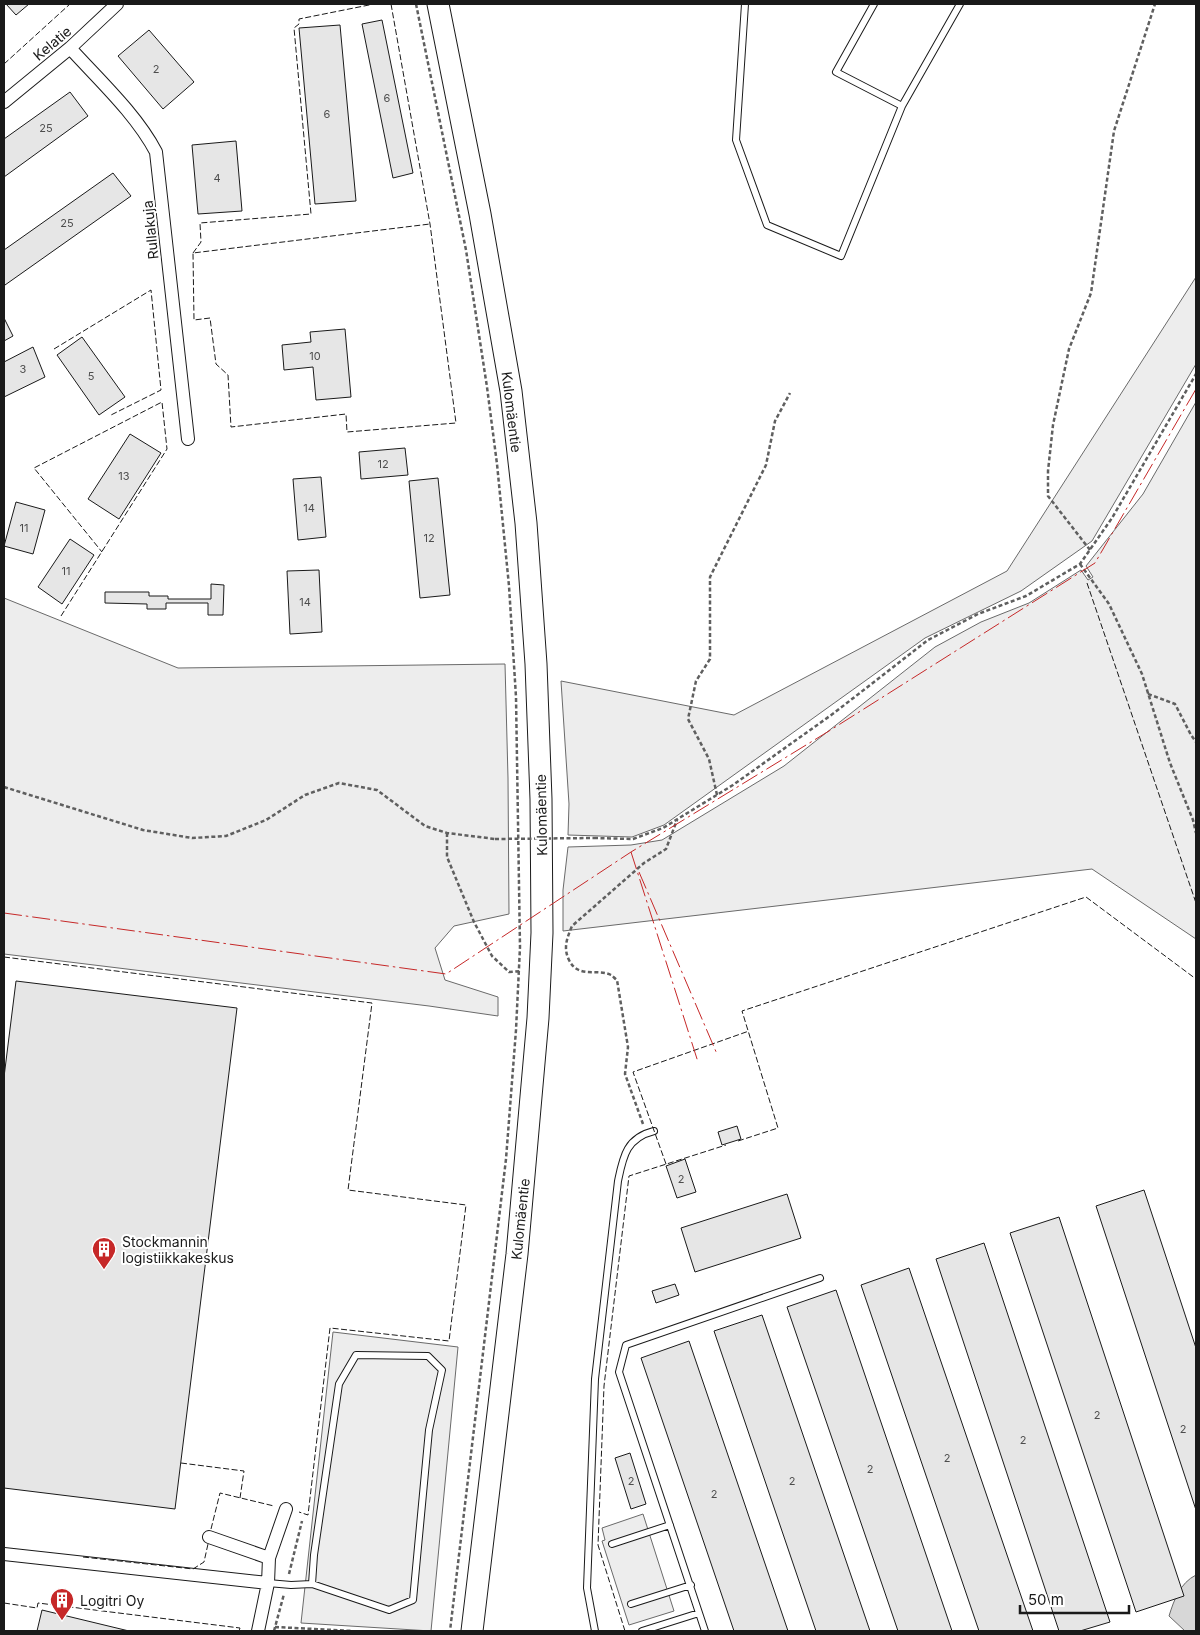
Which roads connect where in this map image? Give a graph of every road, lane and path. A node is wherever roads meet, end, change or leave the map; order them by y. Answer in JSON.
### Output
{"nodes":[{"id":1,"x":117,"y":4,"type":"edge"},
{"id":2,"x":416,"y":4,"type":"edge"},
{"id":3,"x":438,"y":4,"type":"edge"},
{"id":4,"x":745,"y":4,"type":"edge"},
{"id":5,"x":874,"y":4,"type":"edge"},
{"id":6,"x":960,"y":4,"type":"edge"},
{"id":7,"x":1155,"y":4,"type":"edge"},
{"id":8,"x":70,"y":48,"type":"junction"},
{"id":9,"x":4,"y":102,"type":"edge"},
{"id":10,"x":902,"y":106,"type":"junction"},
{"id":11,"x":1196,"y":374,"type":"edge"},
{"id":12,"x":790,"y":393,"type":"dead end"},
{"id":13,"x":188,"y":439,"type":"dead end"},
{"id":14,"x":1090,"y":550,"type":"junction"},
{"id":15,"x":1080,"y":564,"type":"junction"},
{"id":16,"x":1148,"y":694,"type":"junction"},
{"id":17,"x":1196,"y":742,"type":"edge"},
{"id":18,"x":4,"y":787,"type":"edge"},
{"id":19,"x":717,"y":795,"type":"junction"},
{"id":20,"x":1196,"y":814,"type":"edge"},
{"id":21,"x":678,"y":819,"type":"junction"},
{"id":22,"x":1193,"y":820,"type":"junction"},
{"id":23,"x":447,"y":832,"type":"junction"},
{"id":24,"x":1196,"y":833,"type":"edge"},
{"id":25,"x":519,"y":971,"type":"junction"},
{"id":26,"x":540,"y":971,"type":"junction"},
{"id":27,"x":654,"y":1131,"type":"dead end"},
{"id":28,"x":646,"y":1133,"type":"junction"},
{"id":29,"x":820,"y":1278,"type":"dead end"},
{"id":30,"x":286,"y":1509,"type":"dead end"},
{"id":31,"x":670,"y":1524,"type":"junction"},
{"id":32,"x":209,"y":1537,"type":"dead end"},
{"id":33,"x":612,"y":1544,"type":"dead end"},
{"id":34,"x":4,"y":1554,"type":"edge"},
{"id":35,"x":269,"y":1558,"type":"junction"},
{"id":36,"x":268,"y":1583,"type":"junction"},
{"id":37,"x":312,"y":1584,"type":"junction"},
{"id":38,"x":691,"y":1585,"type":"junction"},
{"id":39,"x":631,"y":1604,"type":"dead end"},
{"id":40,"x":699,"y":1613,"type":"junction"},
{"id":41,"x":276,"y":1627,"type":"dead end"},
{"id":42,"x":258,"y":1631,"type":"edge"},
{"id":43,"x":353,"y":1631,"type":"edge"},
{"id":44,"x":450,"y":1631,"type":"edge"},
{"id":45,"x":472,"y":1631,"type":"edge"},
{"id":46,"x":595,"y":1631,"type":"edge"},
{"id":47,"x":642,"y":1631,"type":"edge"},
{"id":48,"x":705,"y":1631,"type":"edge"}],
"edges":[{"from":1,"to":8,"type":"street","name":"Kelatie"},
{"from":2,"to":25,"type":"path"},
{"from":3,"to":26,"type":"main road","name":"Kulomäentie"},
{"from":4,"to":10,"type":"lane"},
{"from":5,"to":10,"type":"lane"},
{"from":6,"to":10,"type":"lane"},
{"from":7,"to":14,"type":"path"},
{"from":8,"to":9,"type":"street","name":"Kelatie"},
{"from":8,"to":13,"type":"street","name":"Rullakuja"},
{"from":11,"to":14,"type":"path"},
{"from":12,"to":19,"type":"path"},
{"from":14,"to":15,"type":"path"},
{"from":15,"to":16,"type":"path"},
{"from":15,"to":19,"type":"path"},
{"from":16,"to":17,"type":"path"},
{"from":16,"to":22,"type":"path"},
{"from":18,"to":23,"type":"path"},
{"from":19,"to":21,"type":"path"},
{"from":20,"to":22,"type":"path"},
{"from":21,"to":23,"type":"path","bridge":true},
{"from":21,"to":28,"type":"path"},
{"from":22,"to":24,"type":"path"},
{"from":23,"to":25,"type":"path"},
{"from":25,"to":26,"type":"path"},
{"from":25,"to":44,"type":"path"},
{"from":26,"to":45,"type":"main road","name":"Kulomäentie"},
{"from":27,"to":28,"type":"lane"},
{"from":28,"to":46,"type":"lane"},
{"from":29,"to":31,"type":"lane"},
{"from":30,"to":35,"type":"street"},
{"from":31,"to":33,"type":"lane"},
{"from":31,"to":38,"type":"lane"},
{"from":32,"to":35,"type":"street"},
{"from":34,"to":36,"type":"street"},
{"from":35,"to":36,"type":"street"},
{"from":36,"to":37,"type":"lane"},
{"from":36,"to":42,"type":"street"},
{"from":37,"to":37,"type":"lane"},
{"from":38,"to":39,"type":"lane"},
{"from":38,"to":40,"type":"lane"},
{"from":40,"to":47,"type":"lane"},
{"from":40,"to":48,"type":"lane"},
{"from":41,"to":43,"type":"path"}]}
